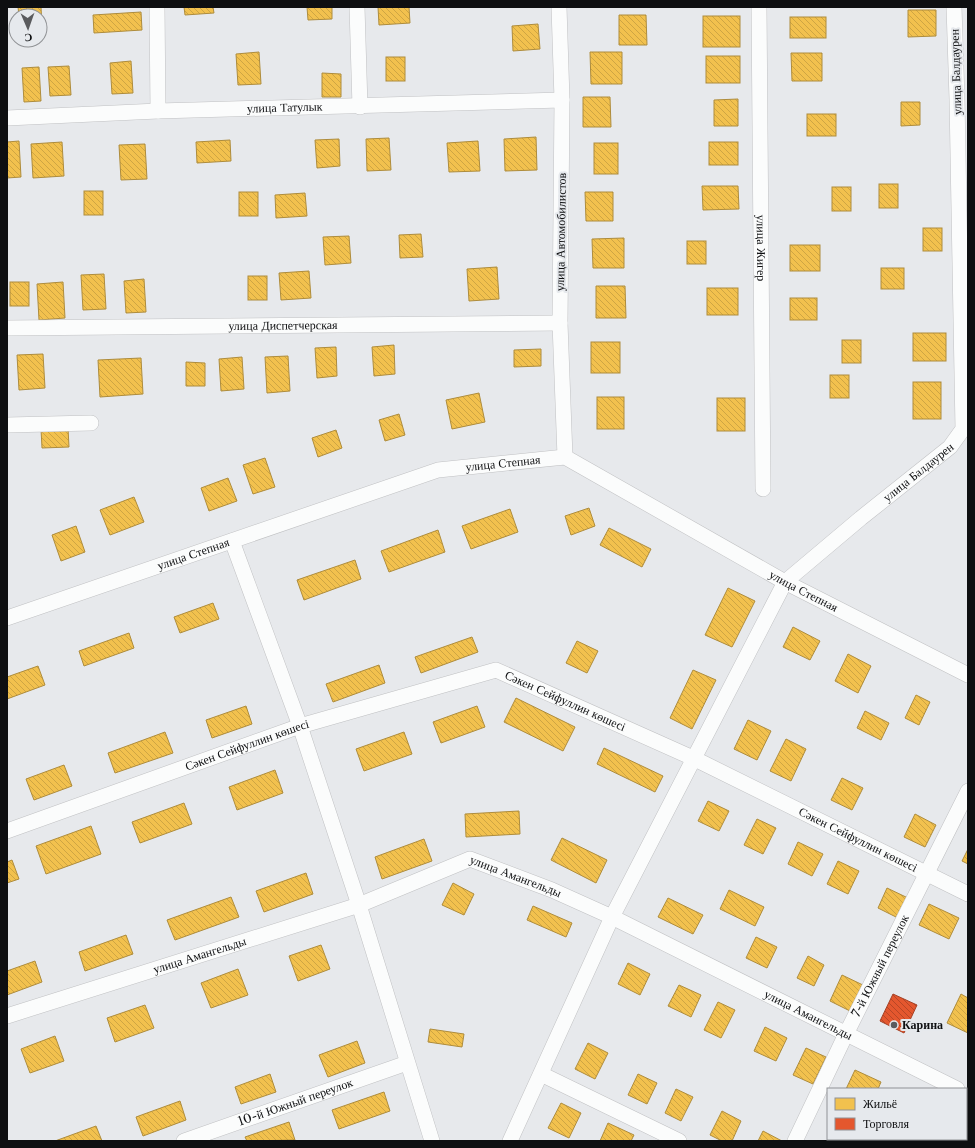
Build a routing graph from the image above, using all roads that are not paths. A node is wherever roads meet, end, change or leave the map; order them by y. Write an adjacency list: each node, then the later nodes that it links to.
1 (156, 7): 9 (street)
2 (357, 7): 8 (street)
3 (559, 7): 7 (street, улица Автомобилистов)
4 (759, 7): 16 (street, улица Жигер)
5 (954, 7): 6 (street, улица Балдаурен)
6 (962, 98): 18 (street, улица Балдаурен)
7 (562, 100): 8 (street, улица Татулык); 11 (street, улица Автомобилистов)
8 (360, 107): 9 (street, улица Татулык)
9 (158, 112): 10 (street, улица Татулык)
10 (7, 118)
11 (560, 323): 12 (street, улица Диспетчерская); 15 (street, улица Автомобилистов)
12 (7, 328)
13 (91, 423): 14 (street)
14 (7, 425)
15 (564, 457): 17 (street, улица Степная); 18 (street, улица Степная)
16 (763, 489)
17 (232, 541): 19 (street, улица Степная); 21 (street)
18 (785, 582): 20 (street, улица Степная); 22 (street)
19 (7, 618)
20 (968, 675)
21 (300, 726): 22 (street, Сәкен Сейфуллин көшесі); 24 (street, Сәкен Сейфуллин көшесі); 27 (street)
22 (693, 758): 25 (street, Сәкен Сейфуллин көшесі); 28 (street)
23 (968, 791): 25 (street, 7-й Южный переулок)
24 (7, 831)
25 (926, 874): 26 (street, Сәкен Сейфуллин көшесі); 30 (street, 7-й Южный переулок)
26 (968, 894)
27 (359, 904): 28 (street, улица Амангельды); 29 (street, улица Амангельды); 31 (street)
28 (612, 917): 30 (street, улица Амангельды); 32 (street)
29 (7, 1016)
30 (846, 1034): 33 (street, улица Амангельды); 38 (street, 7-й Южный переулок)
31 (407, 1063): 34 (street, 10-й Южный переулок); 35 (street)
32 (541, 1074): 36 (street); 37 (street)
33 (955, 1088)
34 (184, 1141)
35 (432, 1141)
36 (510, 1141)
37 (679, 1141)
38 (795, 1141)

